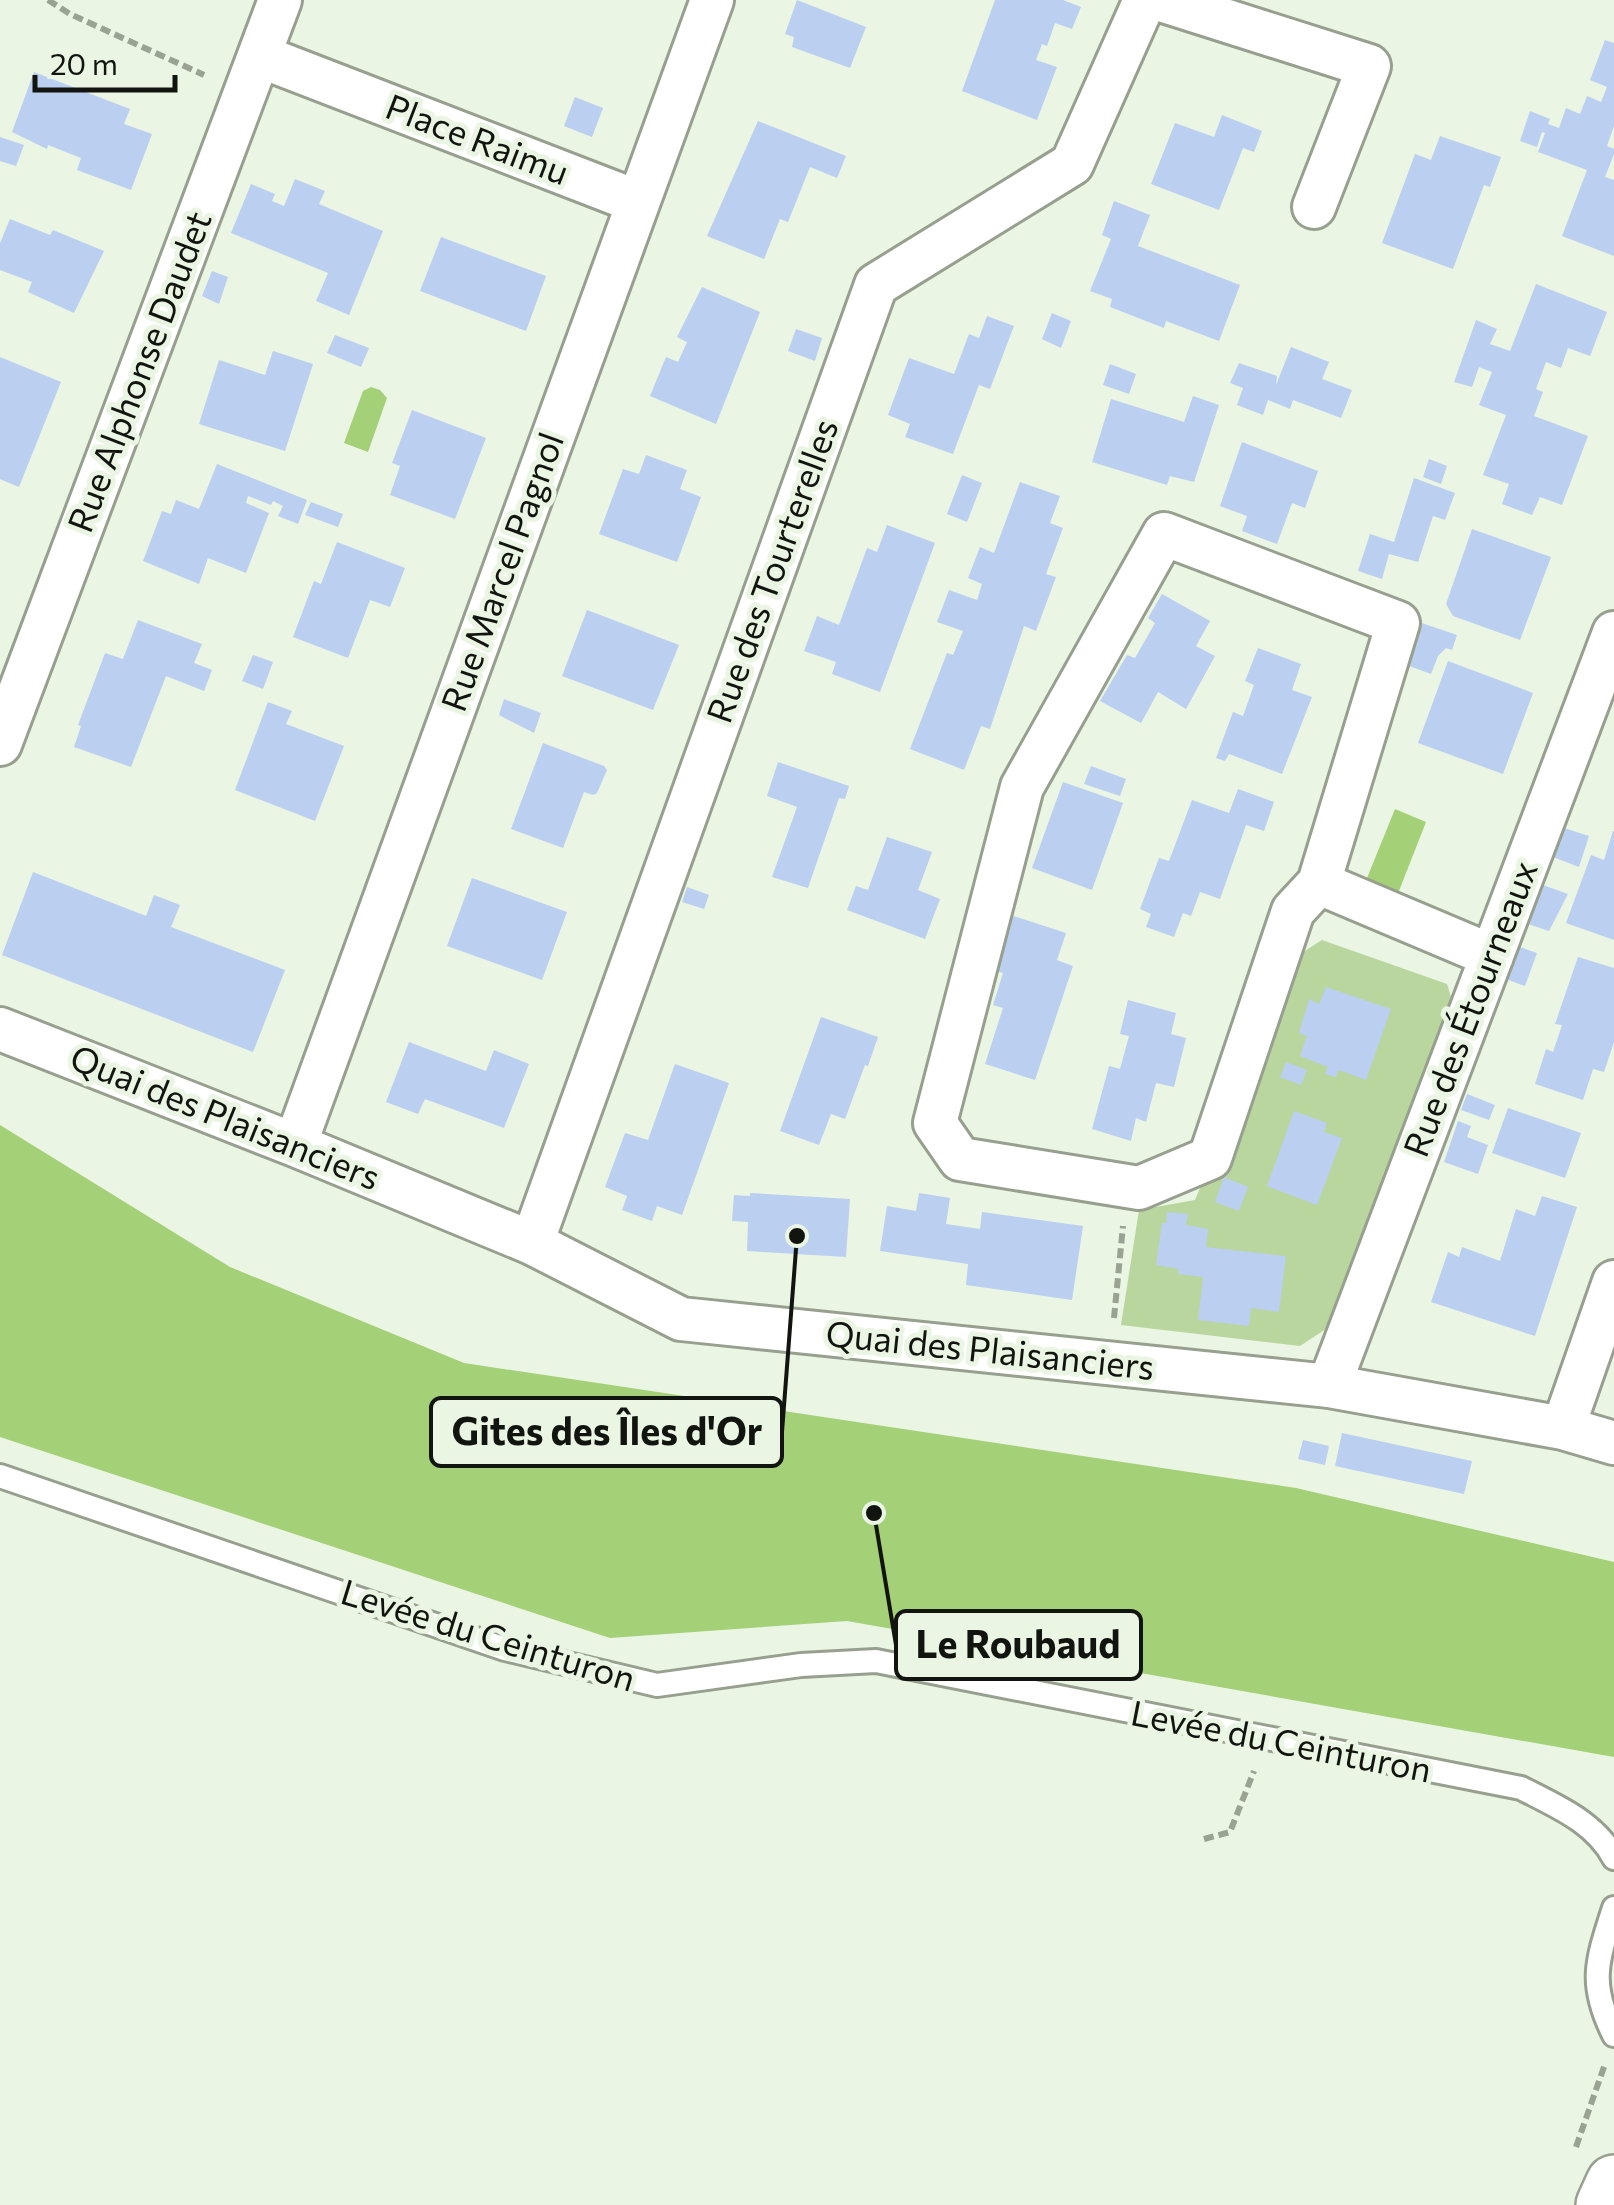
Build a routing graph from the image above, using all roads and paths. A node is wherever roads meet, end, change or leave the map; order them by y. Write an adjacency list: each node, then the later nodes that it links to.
1 (48, 0): 6 (path)
2 (280, 0): 6 (street, Rue Alphonse Daudet)
3 (712, 0): 7 (street, Rue Marcel Pagnol)
4 (1145, 0): 16 (street, Rue des Tourterelles)
5 (1161, 0): 8 (street)
6 (253, 75): 7 (street, Place Raimu); 10 (street, Rue Alphonse Daudet)
7 (638, 202): 14 (street, Rue Marcel Pagnol)
8 (1314, 206)
9 (1614, 633): 12 (street, Rue des Étourneaux)
10 (0, 744)
11 (1319, 882): 12 (street); 15 (street); 15 (street)
12 (1492, 956): 19 (street, Rue des Étourneaux)
13 (0, 1029): 14 (street, Quai des Plaisanciers)
14 (296, 1145): 16 (street, Quai des Plaisanciers)
15 (1126, 1185): 18 (path)
16 (532, 1243): 18 (street, Quai des Plaisanciers)
17 (1614, 1282): 20 (street)
18 (1110, 1363): 19 (street, Quai des Plaisanciers)
19 (1329, 1386): 20 (street, Quai des Plaisanciers)
20 (1563, 1428): 21 (street, Quai des Plaisanciers)
21 (1614, 1443)
22 (0, 1476): 23 (lane, Levée du Ceinturon)
23 (1264, 1739): 24 (path); 25 (lane, Levée du Ceinturon)
24 (1204, 1839)
25 (1614, 1858)
26 (1614, 1908): 27 (lane)
27 (1611, 2046): 28 (path)
28 (1595, 2166): 29 (street)
29 (1604, 2205)

